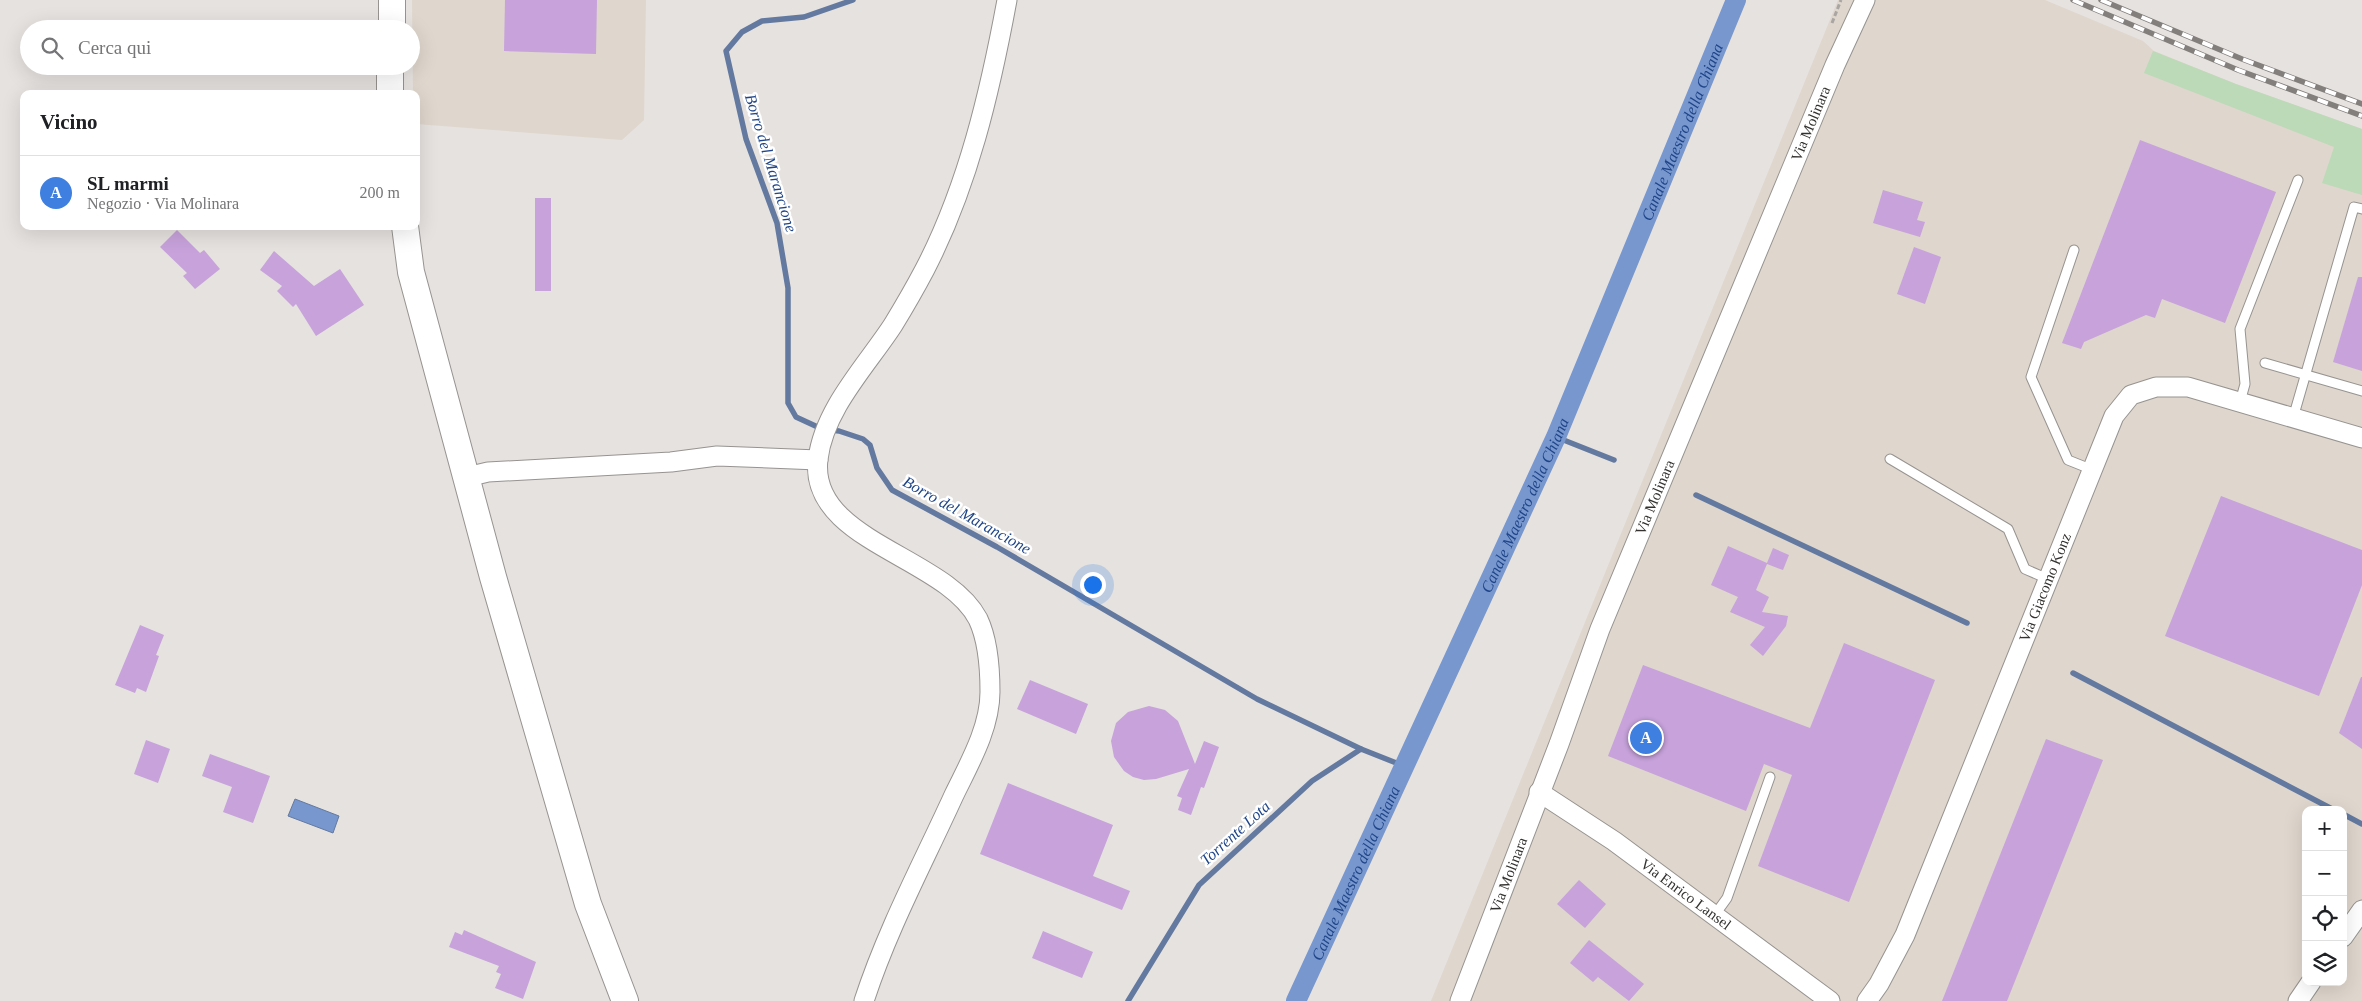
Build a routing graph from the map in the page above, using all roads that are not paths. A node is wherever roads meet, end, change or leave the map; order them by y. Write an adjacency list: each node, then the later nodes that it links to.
1 (392, 0): 4 (main road)
2 (1007, 0): 18 (street)
3 (1865, 0): 23 (street, Via Molinara)
4 (392, 20)
5 (390, 75): 6 (main road)
6 (390, 90)
7 (2298, 180): 14 (lane)
8 (2362, 209): 12 (lane)
9 (406, 230): 20 (main road)
10 (2074, 250): 19 (lane)
11 (2265, 363): 12 (lane)
12 (2307, 374): 13 (lane); 15 (lane)
13 (2362, 391)
14 (2240, 402): 15 (street, Via Giacomo Konz); 19 (street, Via Giacomo Konz)
15 (2293, 418): 16 (street, Via Giacomo Konz)
16 (2362, 438)
17 (1890, 459): 21 (lane)
18 (818, 460): 20 (street); 29 (street)
19 (2093, 470): 21 (street, Via Giacomo Konz)
20 (467, 477): 28 (main road)
21 (2048, 579): 32 (street, Via Giacomo Konz)
22 (1770, 777): 25 (lane)
23 (1539, 792): 25 (street, Via Enrico Lansel); 30 (street, Via Molinara)
24 (2362, 910): 26 (street)
25 (1714, 916): 31 (street, Via Enrico Lansel)
26 (2347, 931)
27 (2308, 986): 33 (street)
28 (625, 1001)
29 (864, 1001)
30 (1460, 1001)
31 (1830, 1001)
32 (1868, 1001)
33 (2298, 1001)

